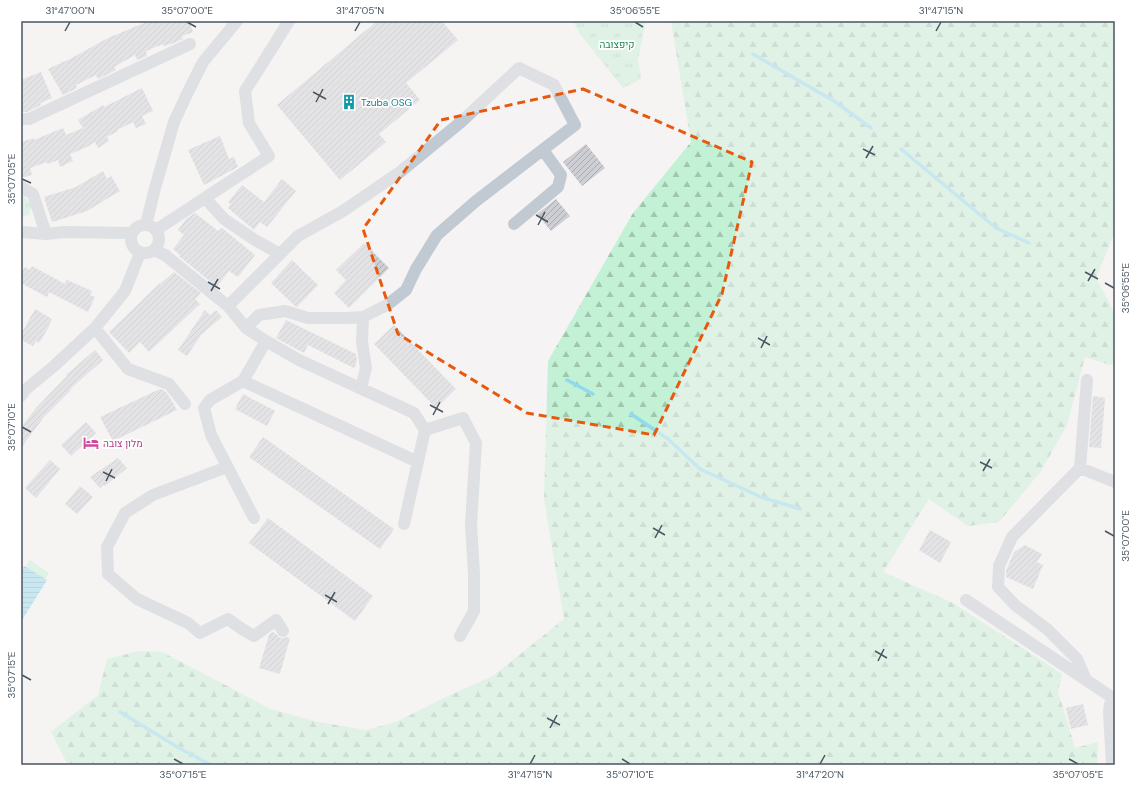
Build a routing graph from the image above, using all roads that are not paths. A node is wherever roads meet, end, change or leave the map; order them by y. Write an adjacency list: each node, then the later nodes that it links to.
1 (238, 21): 9 (street)
2 (289, 21): 7 (street)
3 (190, 44): 4 (street)
4 (21, 119)
5 (543, 150): 8 (street); 15 (street); 17 (street)
6 (21, 187): 12 (street)
7 (205, 198): 9 (street); 15 (street)
8 (514, 224)
9 (151, 227): 11 (street); 13 (street)
10 (21, 232): 12 (street)
11 (132, 233): 12 (street); 14 (street)
12 (46, 234)
13 (154, 250): 14 (street); 16 (street)
14 (140, 253): 18 (street)
15 (280, 254): 16 (street)
16 (228, 306): 19 (street)
17 (363, 317): 19 (street); 23 (street)
18 (95, 328): 24 (street); 25 (street)
19 (246, 328): 20 (street)
20 (266, 341): 22 (street); 23 (street)
21 (1087, 380): 29 (street)
22 (243, 381): 27 (street); 28 (street)
23 (361, 388): 26 (street)
24 (21, 396)
25 (185, 404)
26 (425, 430): 27 (street); 35 (street)
27 (418, 462): 32 (street)
28 (227, 467): 31 (street); 34 (street)
29 (1080, 468): 30 (street); 36 (street)
30 (1115, 482)
31 (254, 518)
32 (404, 524)
33 (966, 600): 36 (street)
34 (282, 631)
35 (460, 636)
36 (1086, 680): 37 (street)
37 (1114, 697): 38 (street)
38 (1112, 765)

